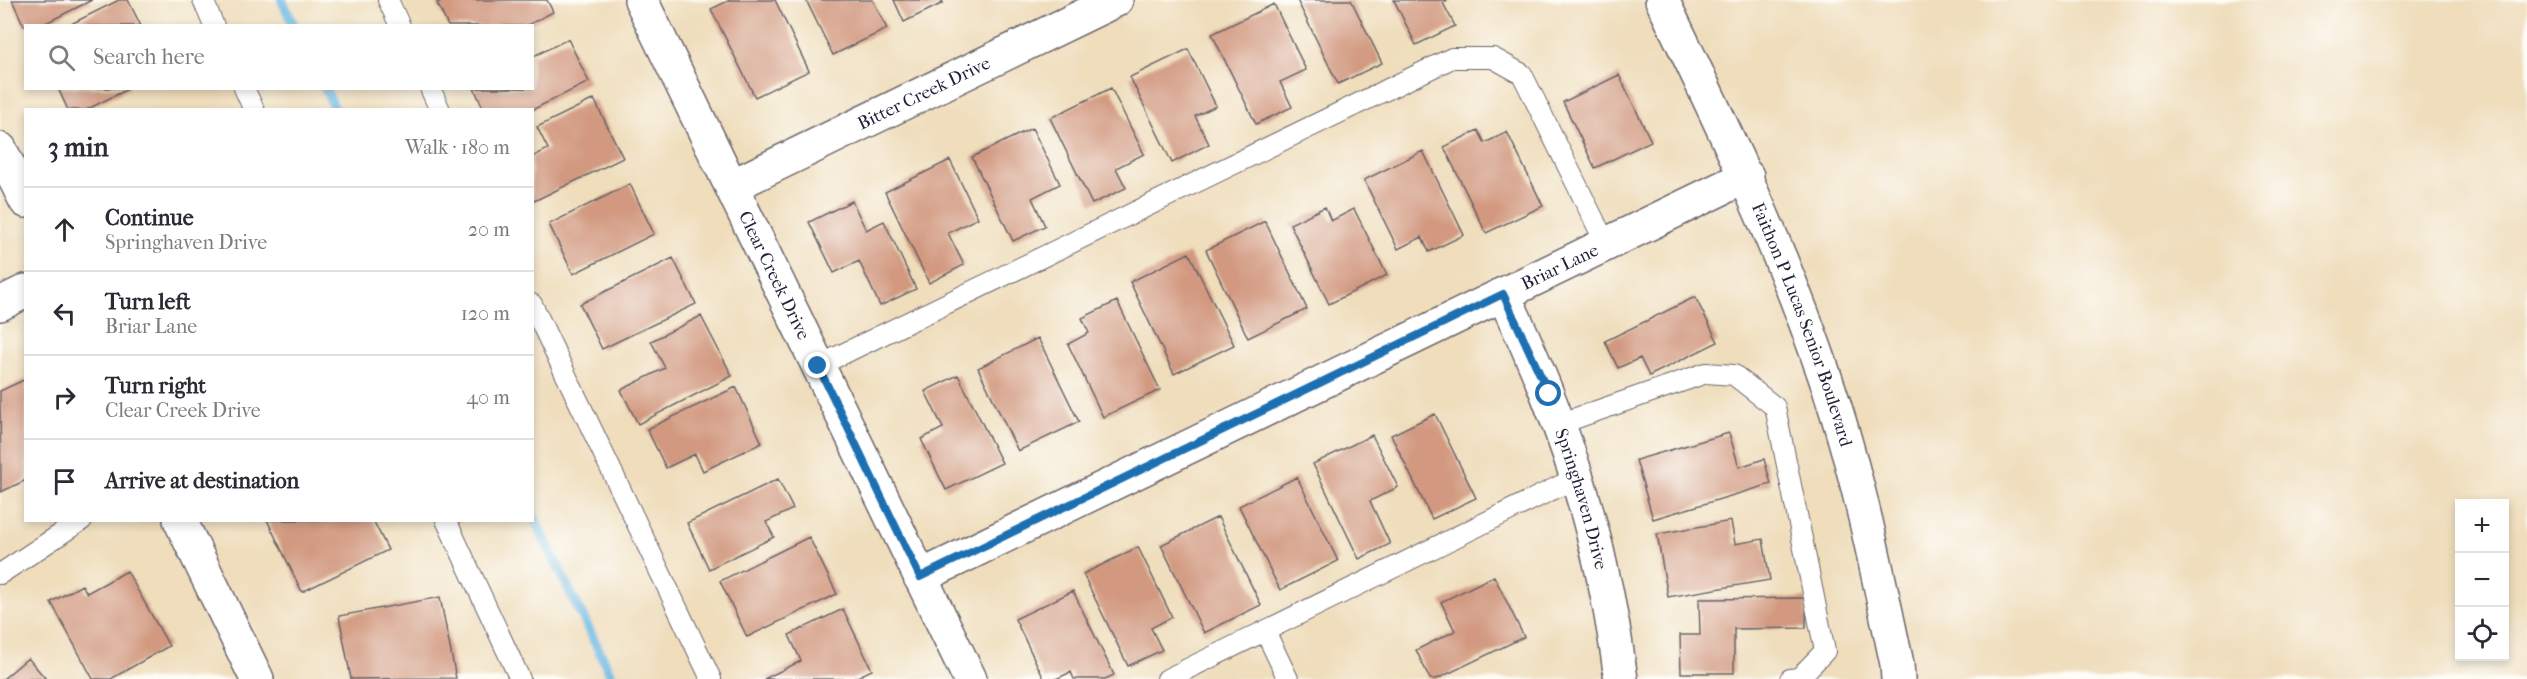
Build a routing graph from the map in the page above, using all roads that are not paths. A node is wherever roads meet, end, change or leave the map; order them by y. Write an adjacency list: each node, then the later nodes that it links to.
1 (202, 0): 6 (lane)
2 (388, 0): 7 (lane)
3 (641, 0): 14 (street, Clear Creek Drive)
4 (1116, 0): 14 (street, Bitter Creek Drive)
5 (1662, 0): 13 (street, Faithon P Lucas Senior Boulevard)
6 (213, 24)
7 (399, 24)
8 (245, 90): 10 (lane)
9 (431, 90): 11 (lane)
10 (253, 108)
11 (439, 108)
12 (0, 149): 15 (street)
13 (1747, 176): 16 (street, Briar Lane); 30 (street, Faithon P Lucas Senior Boulevard)
14 (732, 186): 21 (street, Clear Creek Drive)
15 (24, 197)
16 (1606, 244): 18 (street, Briar Lane); 21 (lane)
17 (24, 292): 19 (street)
18 (1503, 294): 22 (street, Springhaven Drive); 28 (street, Briar Lane)
19 (0, 304)
20 (534, 308): 33 (lane)
21 (818, 366): 28 (street, Clear Creek Drive)
22 (1559, 424): 23 (street, Springhaven Drive); 38 (lane)
23 (1578, 477): 29 (lane); 37 (street, Springhaven Drive)
24 (79, 522): 27 (lane)
25 (181, 522): 31 (street)
26 (447, 522): 32 (lane)
27 (0, 574)
28 (920, 577): 34 (street, Clear Creek Drive)
29 (1265, 631): 35 (lane); 36 (lane)
30 (1900, 674)
31 (257, 679)
32 (520, 679)
33 (711, 679)
34 (970, 679)
35 (1167, 679)
36 (1288, 679)
37 (1621, 679)
38 (1790, 679)

